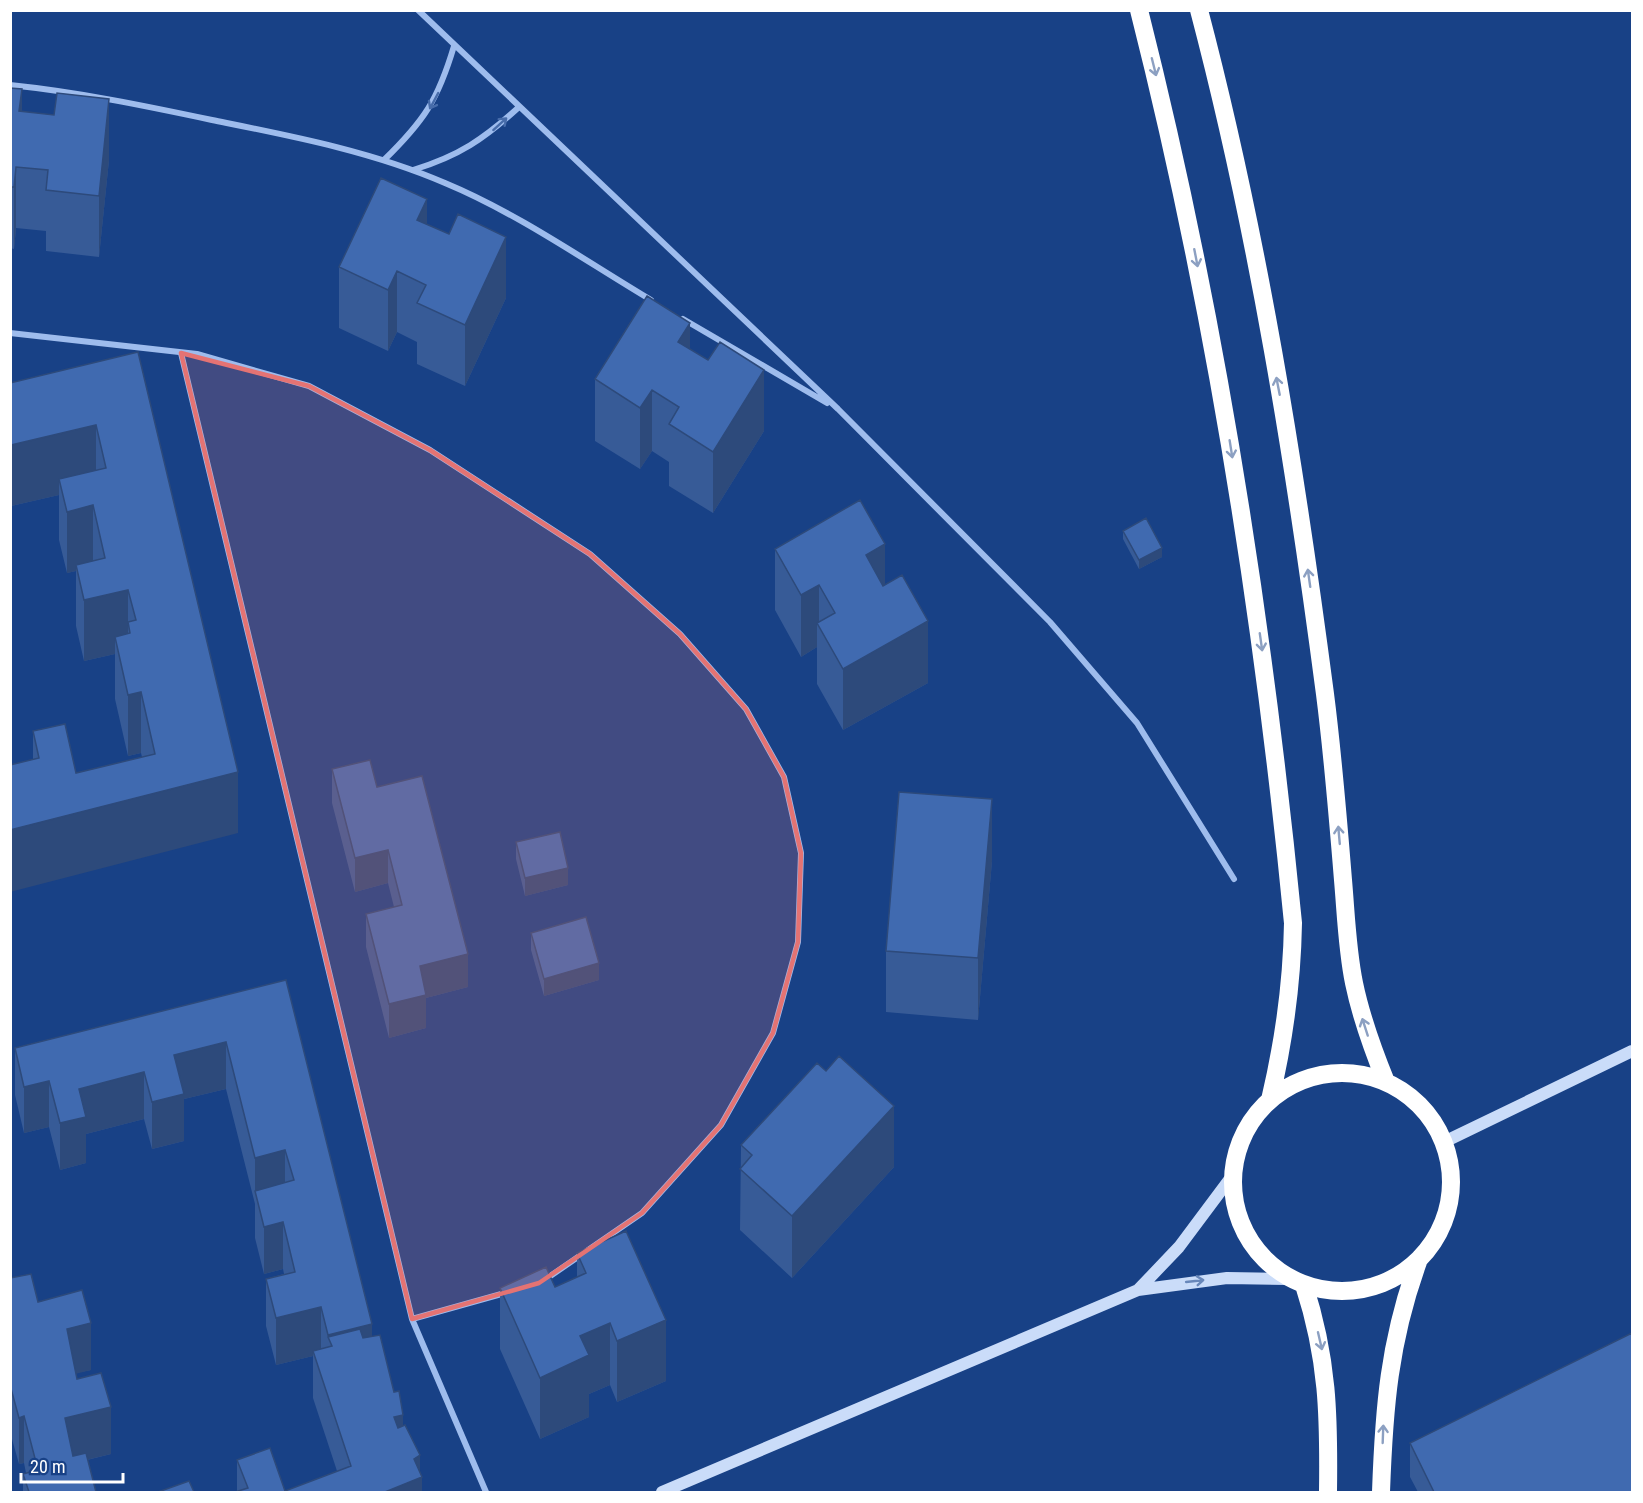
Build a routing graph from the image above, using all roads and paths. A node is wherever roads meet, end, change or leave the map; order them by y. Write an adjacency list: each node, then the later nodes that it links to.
1 (418, 10): 4 (street)
2 (1139, 10): 17 (highway, one-way to 17)
3 (1199, 10): 16 (highway, one-way to 3)
4 (454, 46): 6 (street); 7 (street, one-way to 7)
5 (10, 85): 7 (street)
6 (519, 107): 8 (street, one-way to 6); 13 (street)
7 (384, 160): 8 (street)
8 (413, 170): 9 (street)
9 (655, 302)
10 (675, 314): 13 (street)
11 (10, 333): 12 (street)
12 (181, 353): 22 (street); 25 (street)
13 (838, 409): 14 (street)
14 (1234, 879)
15 (1632, 1051): 18 (main road)
16 (1386, 1082): 17 (highway); 18 (highway)
17 (1270, 1100): 19 (highway)
18 (1444, 1142): 20 (highway)
19 (1232, 1176): 21 (highway); 24 (main road)
20 (1418, 1261): 21 (highway); 29 (highway, one-way to 20)
21 (1296, 1282): 24 (main road, one-way to 21); 28 (highway, one-way to 28)
22 (539, 1283)
23 (518, 1289): 25 (street)
24 (1138, 1290): 27 (main road)
25 (412, 1319): 26 (street)
26 (486, 1492)
27 (662, 1492)
28 (1328, 1492)
29 (1381, 1492)

